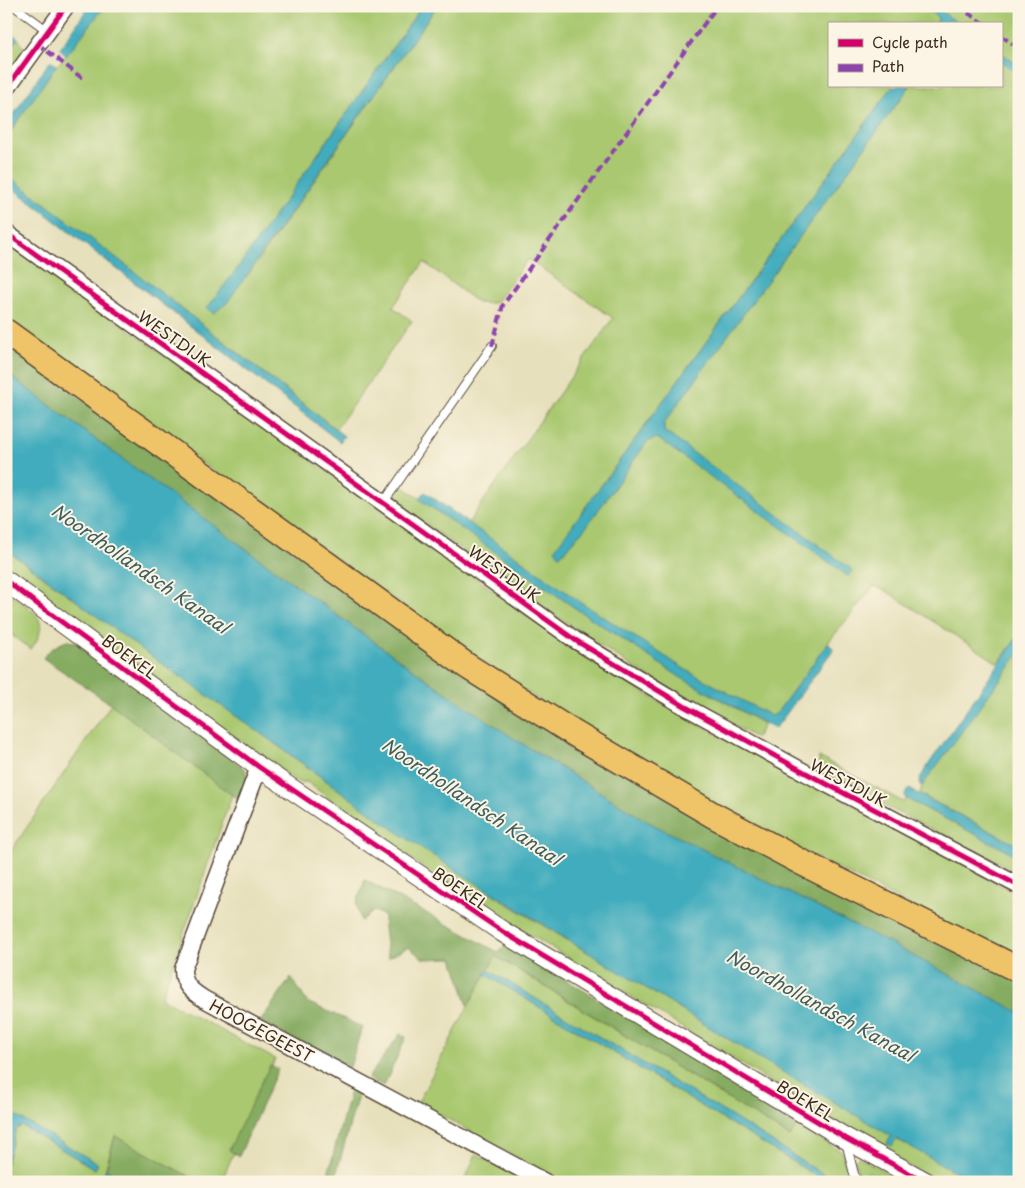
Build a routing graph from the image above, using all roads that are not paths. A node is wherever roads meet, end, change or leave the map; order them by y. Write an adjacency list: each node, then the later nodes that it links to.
1 (14, 6): 3 (lane)
2 (66, 6): 3 (street)
3 (48, 31): 4 (street)
4 (6, 88)
5 (6, 233): 8 (street, WESTDIJK)
6 (6, 332): 12 (main road)
7 (492, 346): 8 (lane)
8 (384, 502): 11 (street, WESTDIJK)
9 (6, 581): 10 (street, BOEKEL)
10 (259, 767): 13 (street, BOEKEL); 14 (street, HOOGEGEEST)
11 (1019, 886)
12 (1019, 970)
13 (845, 1138): 15 (lane); 16 (street, BOEKEL)
14 (545, 1182)
15 (856, 1182)
16 (925, 1182)

